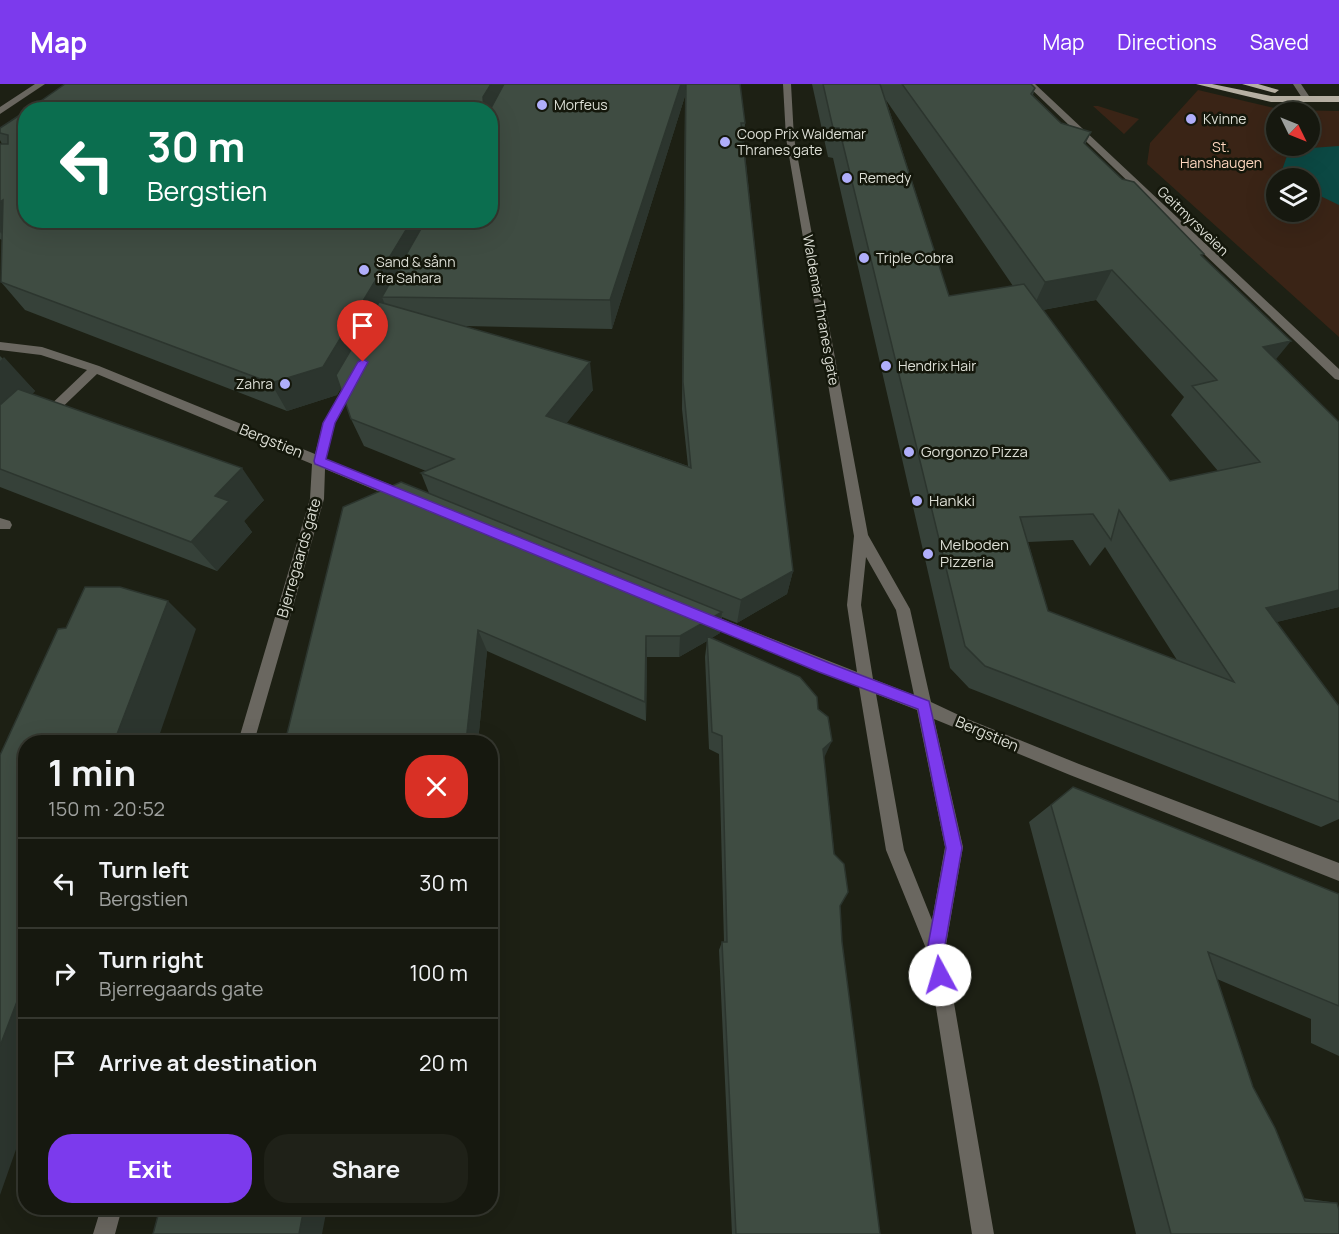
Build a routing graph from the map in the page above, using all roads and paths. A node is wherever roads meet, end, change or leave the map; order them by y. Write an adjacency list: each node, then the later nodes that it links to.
1 (41, 84): 9 (street)
2 (787, 84): 17 (street, Waldemar Thranes gate)
3 (1030, 84): 13 (street, Geitmyrsveien)
4 (1200, 84): 7 (main road)
5 (1246, 84): 7 (main road)
6 (1297, 84): 7 (street)
7 (1307, 99): 8 (main road)
8 (1339, 99)
9 (0, 111)
10 (0, 346): 11 (street, Bergstien)
11 (95, 369): 14 (street); 15 (street, Bergstien)
12 (357, 372): 15 (street, Bjerregaards gate)
13 (1339, 376)
14 (39, 422)
15 (320, 461): 16 (street, Bergstien); 21 (street, Bjerregaards gate)
16 (417, 501)
17 (861, 536): 19 (street, Waldemar Thranes gate); 20 (street, Waldemar Thranes gate)
18 (692, 614): 19 (street, Bergstien)
19 (866, 682): 20 (street, Bergstien); 23 (street, Waldemar Thranes gate)
20 (924, 705): 22 (street, Bergstien); 23 (street, Waldemar Thranes gate)
21 (248, 735)
22 (1339, 872)
23 (936, 951): 26 (street, Waldemar Thranes gate)
24 (110, 1215): 25 (street)
25 (104, 1234)
26 (983, 1234)

